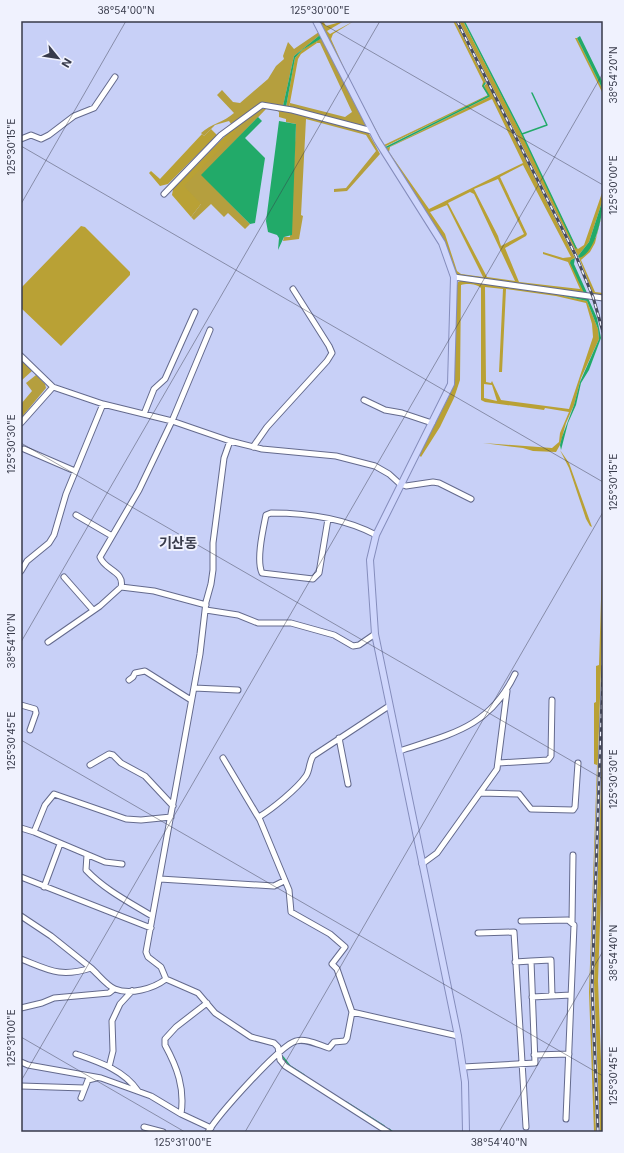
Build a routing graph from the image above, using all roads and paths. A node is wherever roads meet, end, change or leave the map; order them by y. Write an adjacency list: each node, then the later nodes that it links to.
1 (316, 21): 3 (main road)
2 (115, 77): 4 (street)
3 (372, 131): 5 (street); 6 (main road)
4 (21, 139)
5 (164, 194)
6 (454, 277): 8 (street); 18 (main road)
7 (294, 289): 20 (street)
8 (603, 298)
9 (195, 312): 15 (street)
10 (210, 330): 16 (street)
11 (21, 356): 12 (street)
12 (53, 387): 14 (street); 17 (street)
13 (364, 400): 18 (street)
14 (103, 404): 15 (street); 22 (street)
15 (144, 414): 16 (street)
16 (172, 421): 19 (street); 28 (street)
17 (21, 423)
18 (432, 423): 23 (main road)
19 (230, 441): 20 (street); 32 (street)
20 (253, 447): 23 (street)
21 (24, 449): 22 (street)
22 (75, 471): 29 (street)
23 (400, 484): 24 (street); 27 (main road)
24 (471, 499)
25 (76, 515): 28 (street)
26 (328, 519): 26 (street); 27 (street)
27 (376, 534): 34 (main road)
28 (112, 536): 31 (street)
29 (21, 571)
30 (64, 577): 33 (street)
31 (121, 587): 32 (street); 33 (street)
32 (206, 607): 34 (street); 38 (street)
33 (93, 610): 35 (street)
34 (375, 634): 44 (main road)
35 (48, 642)
36 (515, 674): 40 (street)
37 (129, 680): 41 (street)
38 (194, 688): 39 (street); 41 (street)
39 (238, 690)
40 (507, 691): 47 (street); 49 (street)
41 (192, 700): 54 (street)
42 (552, 700): 49 (street)
43 (21, 705): 45 (street)
44 (389, 706): 46 (street); 47 (main road)
45 (30, 730)
46 (339, 738): 52 (street); 55 (street)
47 (399, 751): 63 (main road)
48 (223, 758): 55 (street)
49 (499, 763): 53 (street)
50 (578, 763): 53 (street)
51 (90, 765): 54 (street)
52 (348, 784)
53 (480, 793): 63 (street)
54 (173, 806): 56 (street)
55 (259, 817): 66 (street)
56 (171, 818): 58 (street); 65 (street)
57 (21, 828): 58 (street)
58 (34, 832): 59 (street)
59 (60, 844): 60 (street); 67 (street)
60 (87, 855): 62 (street); 69 (street)
61 (573, 855): 71 (street)
62 (122, 864)
63 (422, 864): 87 (main road)
64 (21, 877): 67 (street)
65 (160, 879): 66 (street); 69 (street)
66 (284, 881): 86 (street)
67 (44, 887): 72 (street)
68 (21, 916): 77 (street)
69 (152, 916): 72 (street)
70 (521, 921): 71 (street)
71 (572, 922): 81 (street)
72 (150, 928): 78 (street)
73 (478, 933): 76 (street)
74 (21, 959): 77 (street)
75 (531, 961): 76 (street); 82 (street); 83 (street)
76 (515, 962): 93 (street)
77 (91, 968): 79 (street)
78 (166, 980): 80 (street); 84 (street)
79 (114, 989): 80 (street); 85 (street)
80 (132, 991): 94 (street)
81 (571, 995): 82 (street); 90 (street)
82 (552, 996): 83 (street)
83 (532, 997): 91 (street)
84 (207, 1003): 89 (street); 101 (street)
85 (21, 1008)
86 (352, 1012): 87 (street); 89 (street)
87 (458, 1036): 95 (main road)
88 (76, 1054): 94 (street)
89 (280, 1054): 105 (street); 107 (street)
90 (569, 1054): 91 (street); 102 (street)
91 (534, 1055): 93 (street)
92 (21, 1062): 96 (street)
93 (521, 1064): 95 (street); 104 (street)
94 (109, 1067): 99 (street)
95 (463, 1067): 108 (main road)
96 (101, 1078): 98 (street); 99 (street)
97 (21, 1086): 98 (street)
98 (84, 1088): 100 (street)
99 (139, 1091): 101 (street)
100 (81, 1098)
101 (181, 1114): 105 (street)
102 (566, 1119)
103 (144, 1127): 106 (street)
104 (526, 1127)
105 (210, 1130)
106 (163, 1132)
107 (388, 1132)
108 (466, 1132)

